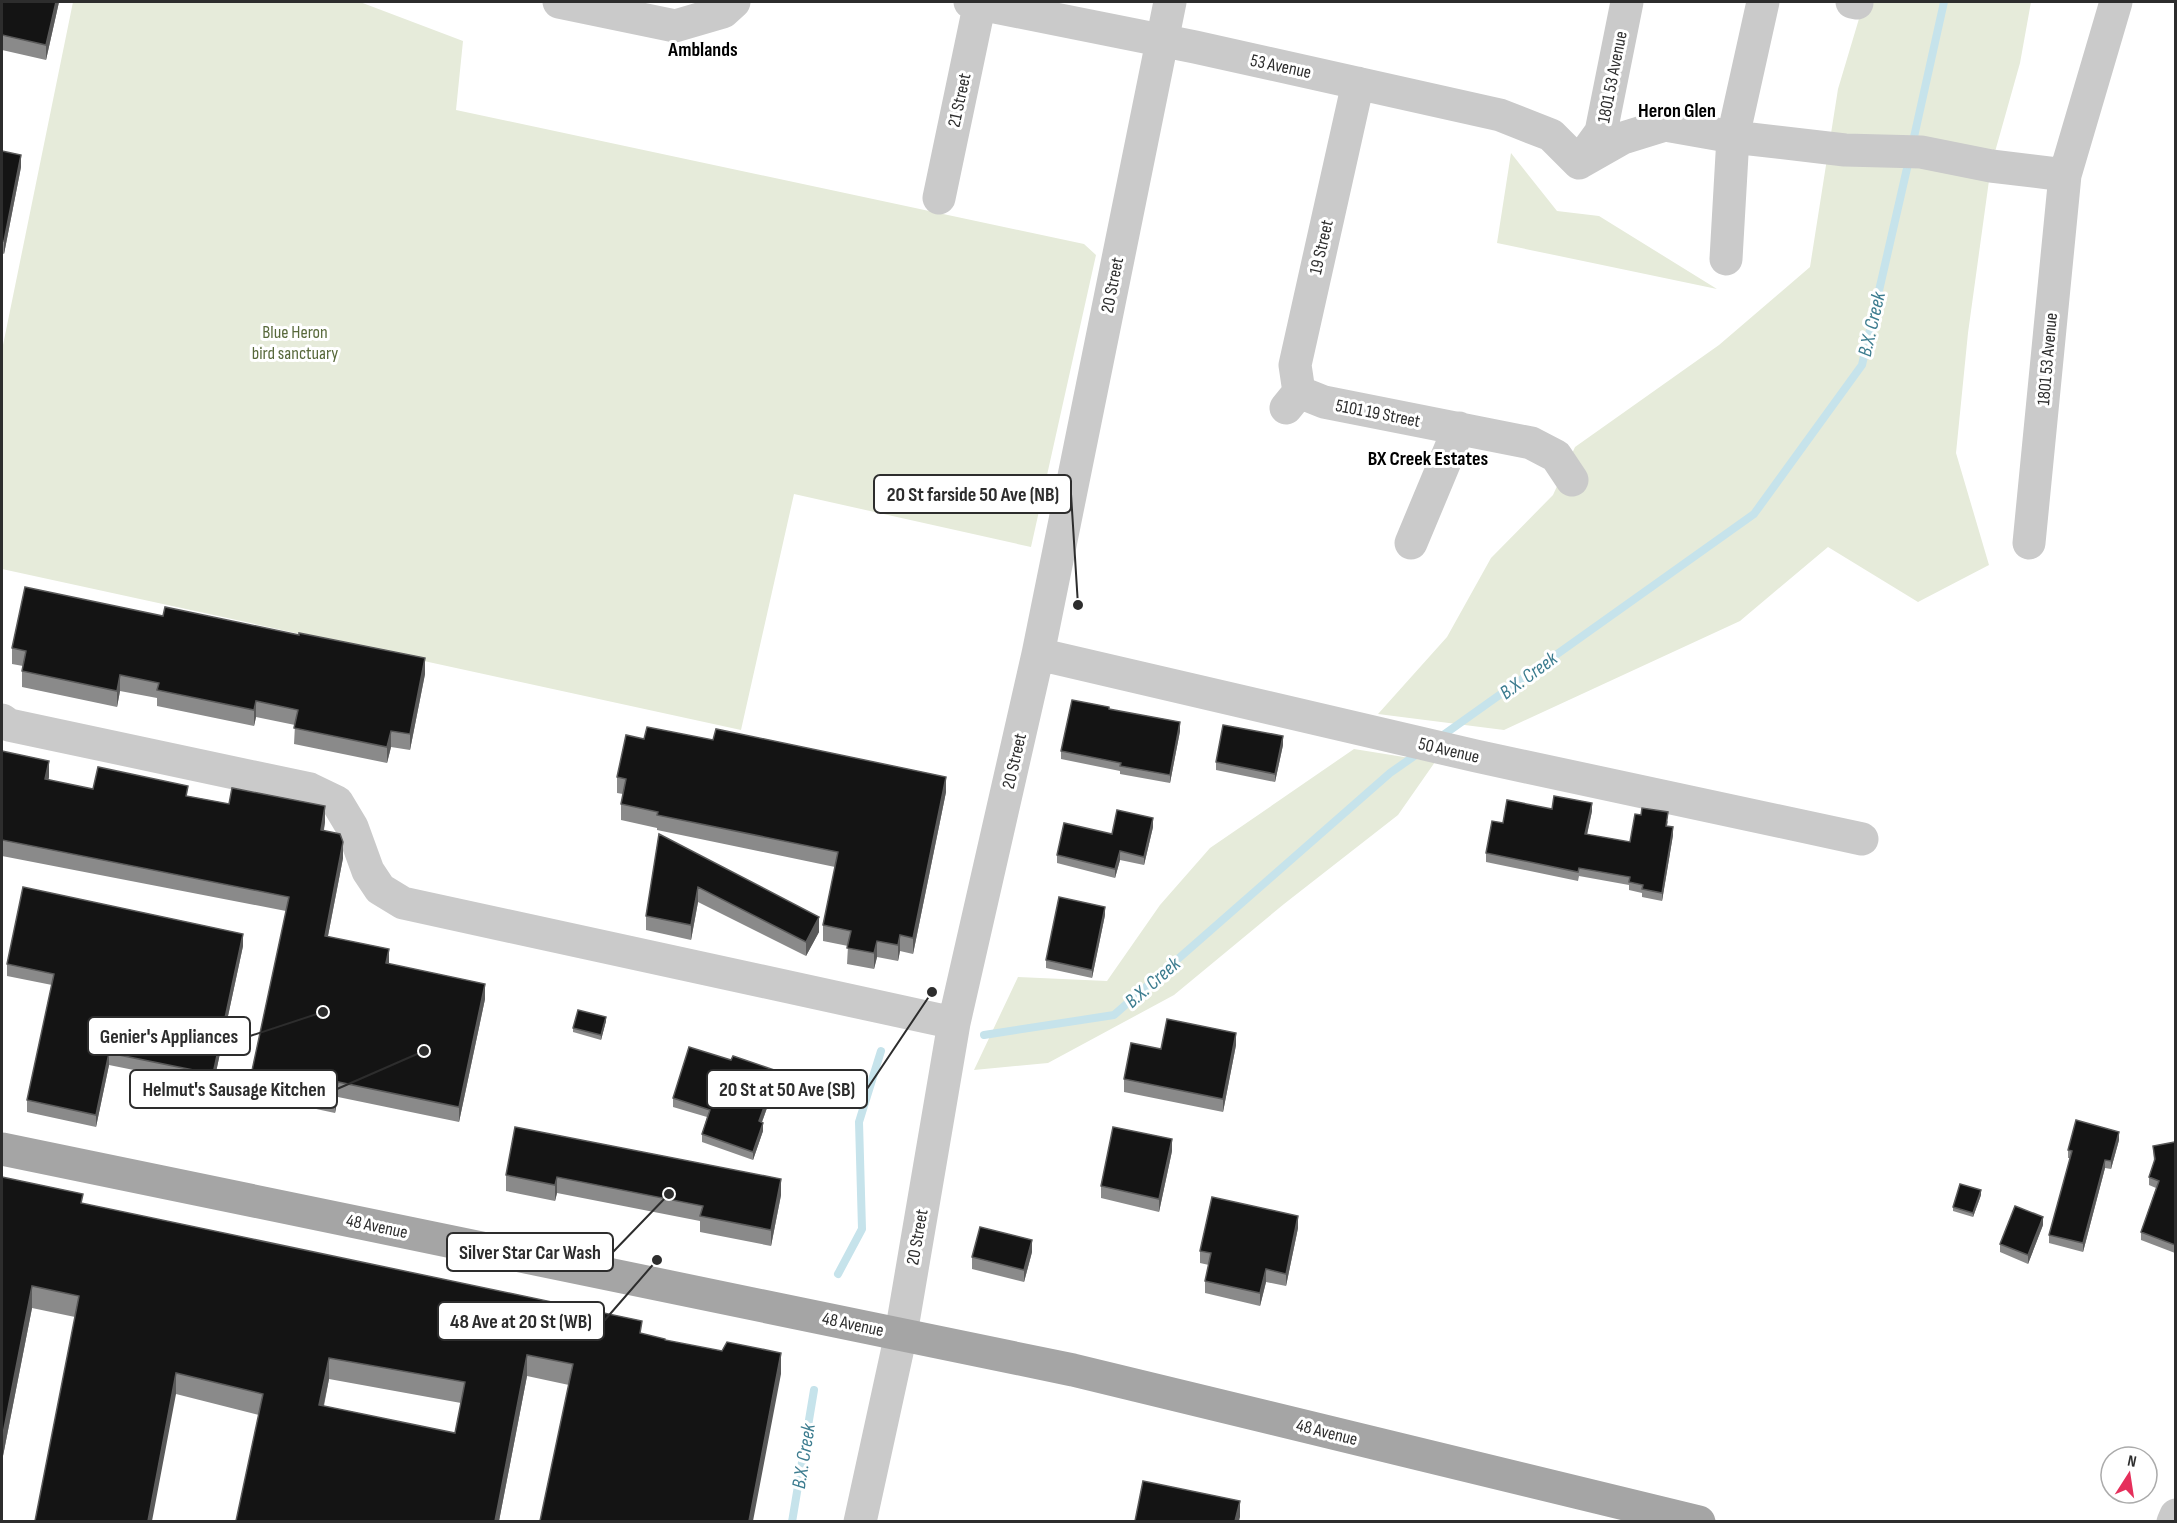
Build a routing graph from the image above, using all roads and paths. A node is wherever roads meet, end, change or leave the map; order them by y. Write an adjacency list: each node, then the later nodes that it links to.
1 (559, 2): 2 (street)
2 (734, 2)
3 (976, 2): 8 (street, 53 Avenue); 13 (street, 21 Street)
4 (1170, 2): 8 (street, 20 Street)
5 (1627, 2): 11 (street, 1801 53 Avenue)
6 (1764, 2): 10 (street)
7 (2116, 2): 12 (street, 1801 53 Avenue)
8 (1162, 40): 9 (street, 53 Avenue); 20 (street, 20 Street)
9 (1358, 83): 11 (street, 53 Avenue); 15 (street, 19 Street)
10 (1733, 136): 11 (street, 1801 53 Avenue); 12 (street, 1801 53 Avenue); 14 (street)
11 (1579, 163)
12 (2065, 175): 19 (street, 1801 53 Avenue)
13 (939, 198)
14 (1726, 259)
15 (1292, 400): 16 (street, 5101 19 Street)
16 (1459, 428): 17 (street, 5101 19 Street); 18 (street)
17 (1572, 480)
18 (1412, 543)
19 (2030, 543)
20 (1038, 654): 22 (street, 50 Avenue); 23 (street, 20 Street)
21 (2, 720): 23 (street)
22 (1862, 839)
23 (954, 1023): 25 (street, 20 Street)
24 (2, 1149): 25 (main road, 48 Avenue)
25 (901, 1334): 27 (street, 20 Street); 28 (main road, 48 Avenue)
26 (2175, 1515): 29 (street)
27 (860, 1521)
28 (1699, 1521)
29 (2173, 1521)

